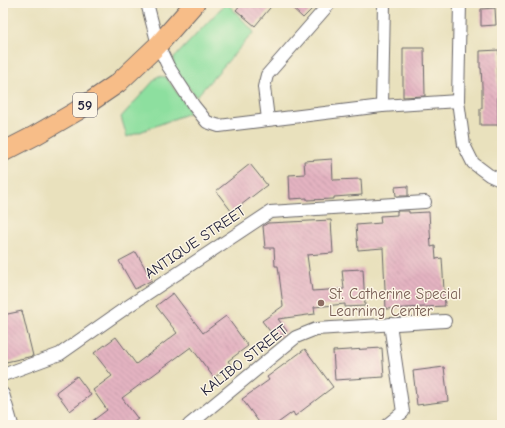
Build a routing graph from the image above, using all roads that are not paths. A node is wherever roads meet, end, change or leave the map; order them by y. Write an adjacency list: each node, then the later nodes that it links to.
1 (147, 3): 6 (street)
2 (195, 3): 6 (main road, 59)
3 (330, 3): 9 (street)
4 (384, 3): 8 (street)
5 (460, 3): 7 (street)
6 (158, 45): 9 (street); 10 (main road, 59)
7 (458, 101): 8 (street); 11 (street)
8 (382, 106): 9 (street)
9 (268, 120)
10 (3, 152)
11 (502, 181)
12 (426, 202): 15 (street, ANTIQUE STREET)
13 (444, 321): 14 (street, KALIBO STREET)
14 (390, 324): 18 (street, KALIBO STREET); 19 (street)
15 (3, 375)
16 (3, 394): 17 (street)
17 (12, 425)
18 (189, 425)
19 (386, 425)

